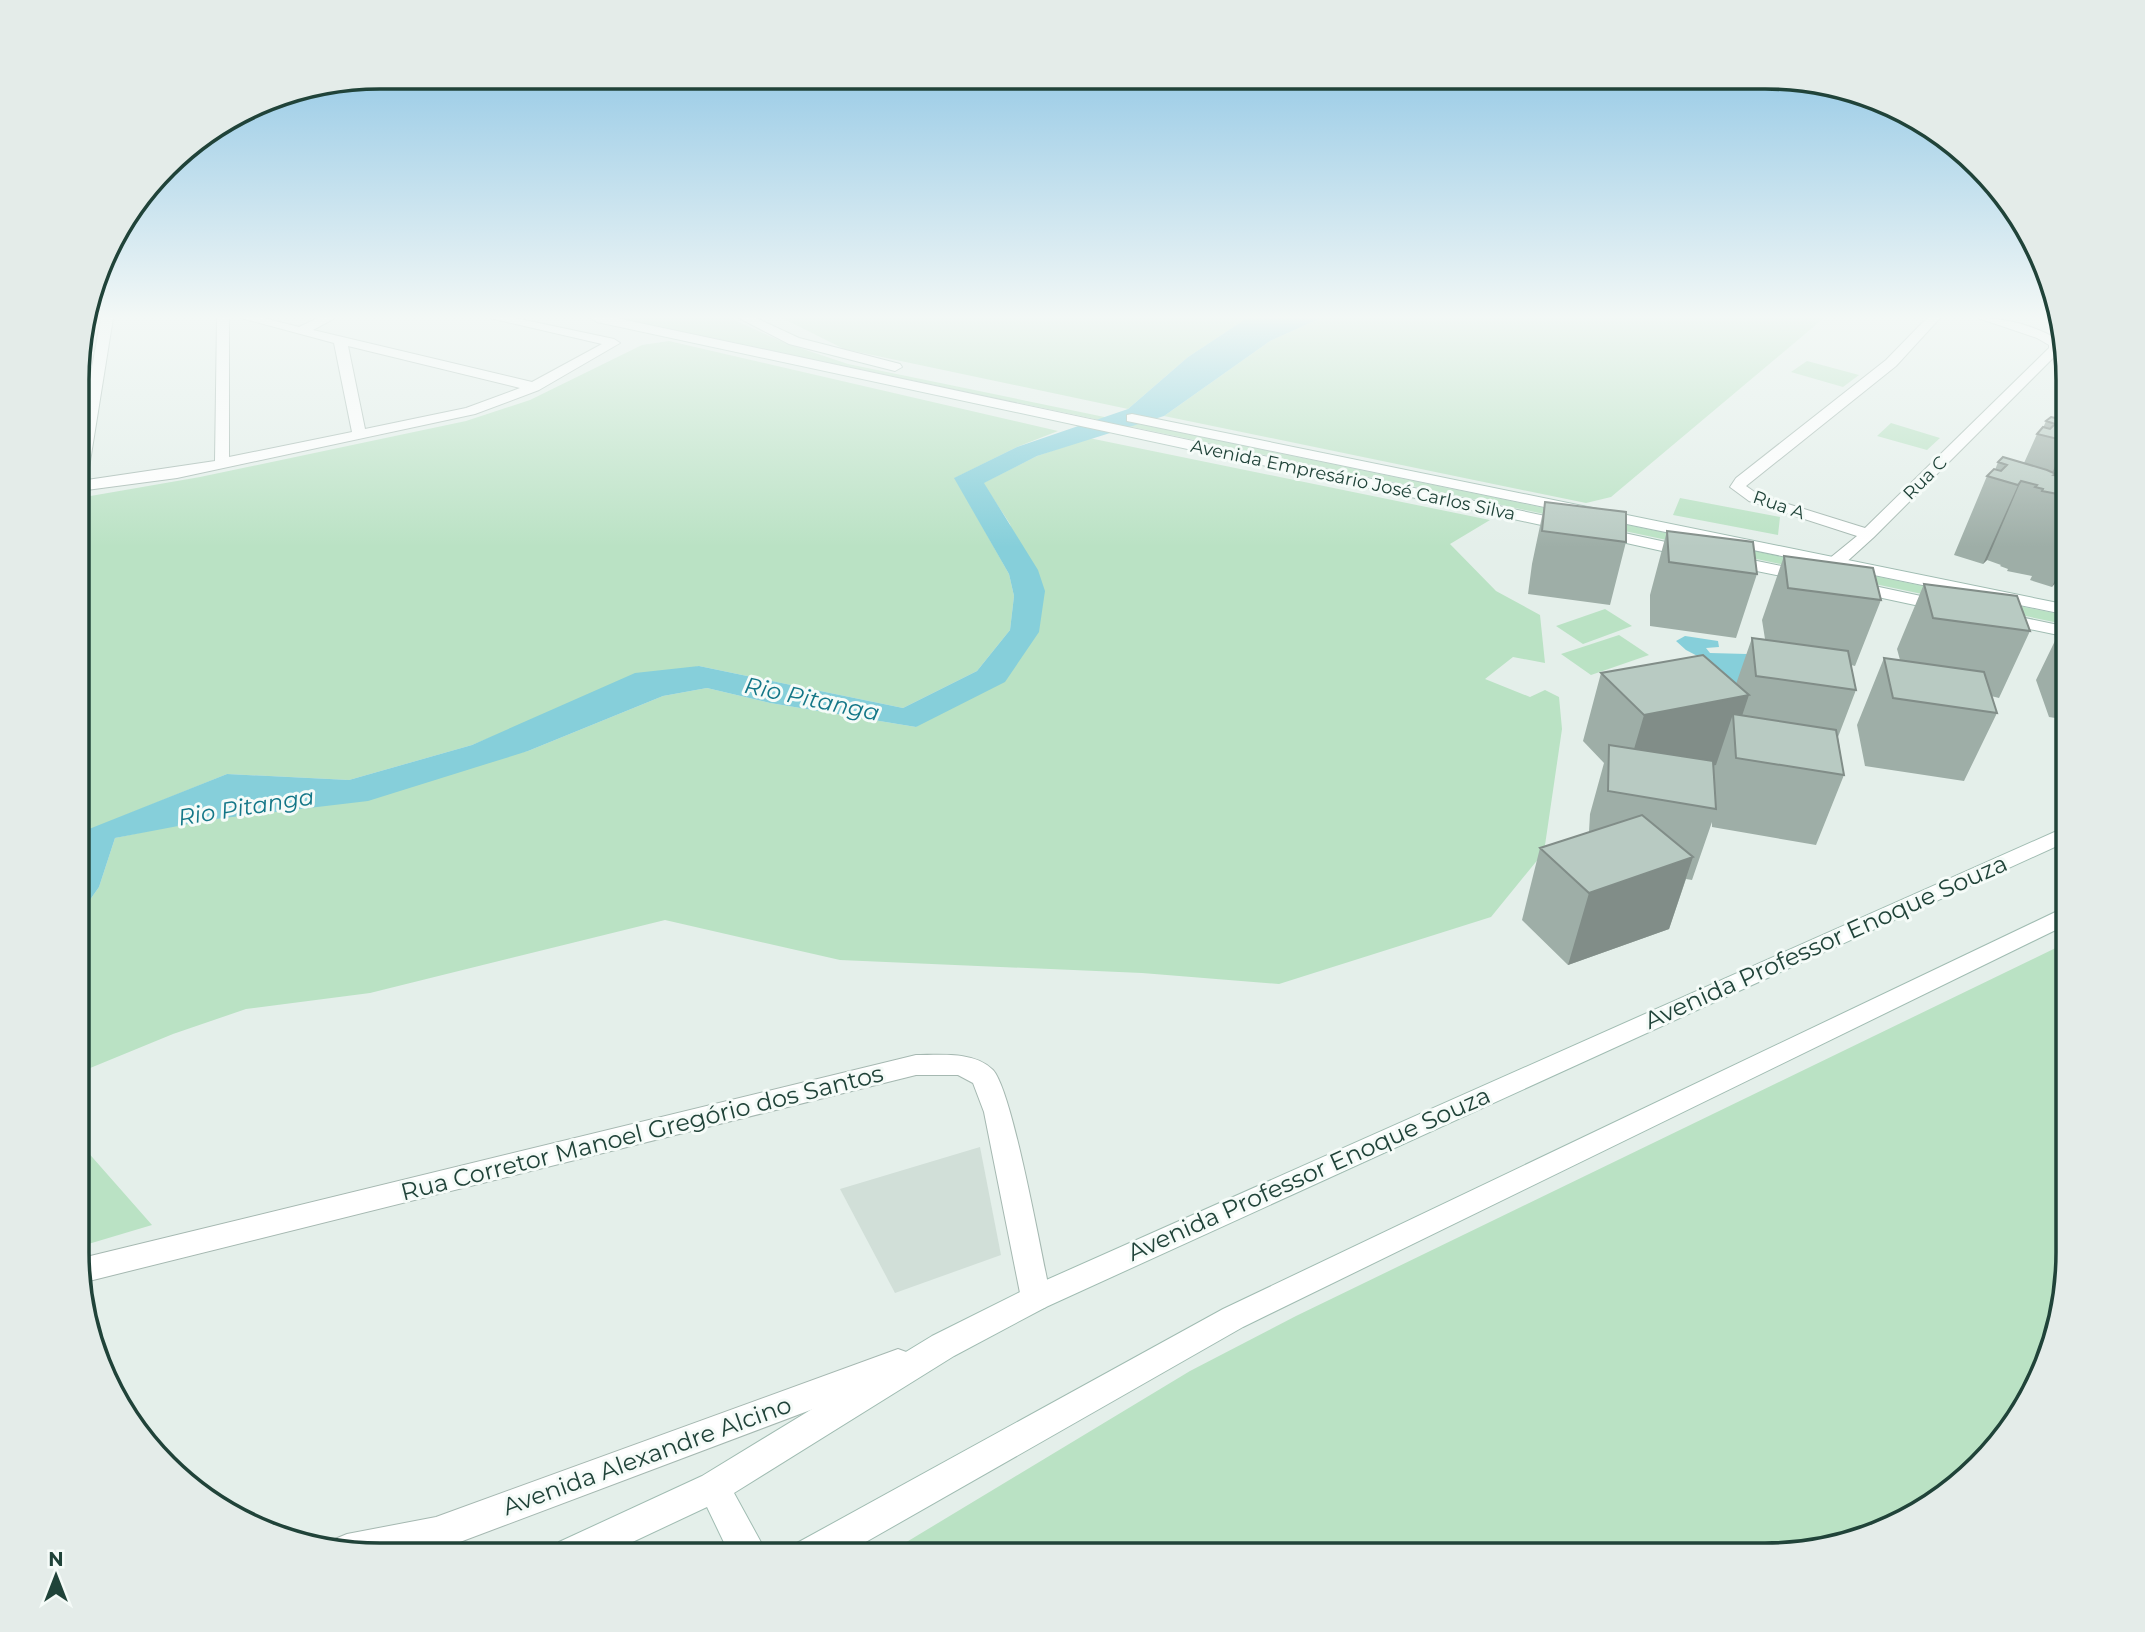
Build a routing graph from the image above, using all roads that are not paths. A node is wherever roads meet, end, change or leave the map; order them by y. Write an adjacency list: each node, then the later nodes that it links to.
1 (94, 394): 10 (main road)
2 (222, 394): 12 (main road)
3 (351, 394): 11 (main road)
4 (515, 394): 11 (main road)
5 (974, 394): 9 (main road, Avenida Empresário José Carlos Silva)
6 (996, 394): 9 (main road, Avenida Empresário José Carlos Silva)
7 (1851, 394): 14 (main road, Rua A)
8 (2010, 394): 14 (main road, Rua C)
9 (1070, 413): 15 (main road, Avenida Empresário José Carlos Silva); 17 (main road, Avenida Empresário José Carlos Silva)
10 (89, 426)
11 (359, 432): 12 (main road)
12 (222, 463): 13 (main road)
13 (89, 485)
14 (1868, 534): 15 (main road, Rua C)
15 (1836, 562): 16 (main road, Avenida Empresário José Carlos Silva)
16 (2056, 608)
17 (1965, 610)
18 (1991, 616): 19 (main road)
19 (2056, 630)
20 (2056, 838): 23 (main road, Avenida Professor Enoque Souza)
21 (2056, 920): 29 (main road)
22 (90, 1268): 23 (main road, Rua Corretor Manoel Gregório dos Santos)
23 (1036, 1298): 24 (main road, Avenida Professor Enoque Souza)
24 (943, 1346): 25 (main road, Avenida Professor Enoque Souza); 26 (main road, Avenida Alexandre Alcino)
25 (714, 1487): 27 (main road, Avenida Professor Enoque Souza); 28 (main road)
26 (441, 1543)
27 (596, 1543)
28 (742, 1543)
29 (830, 1543)

